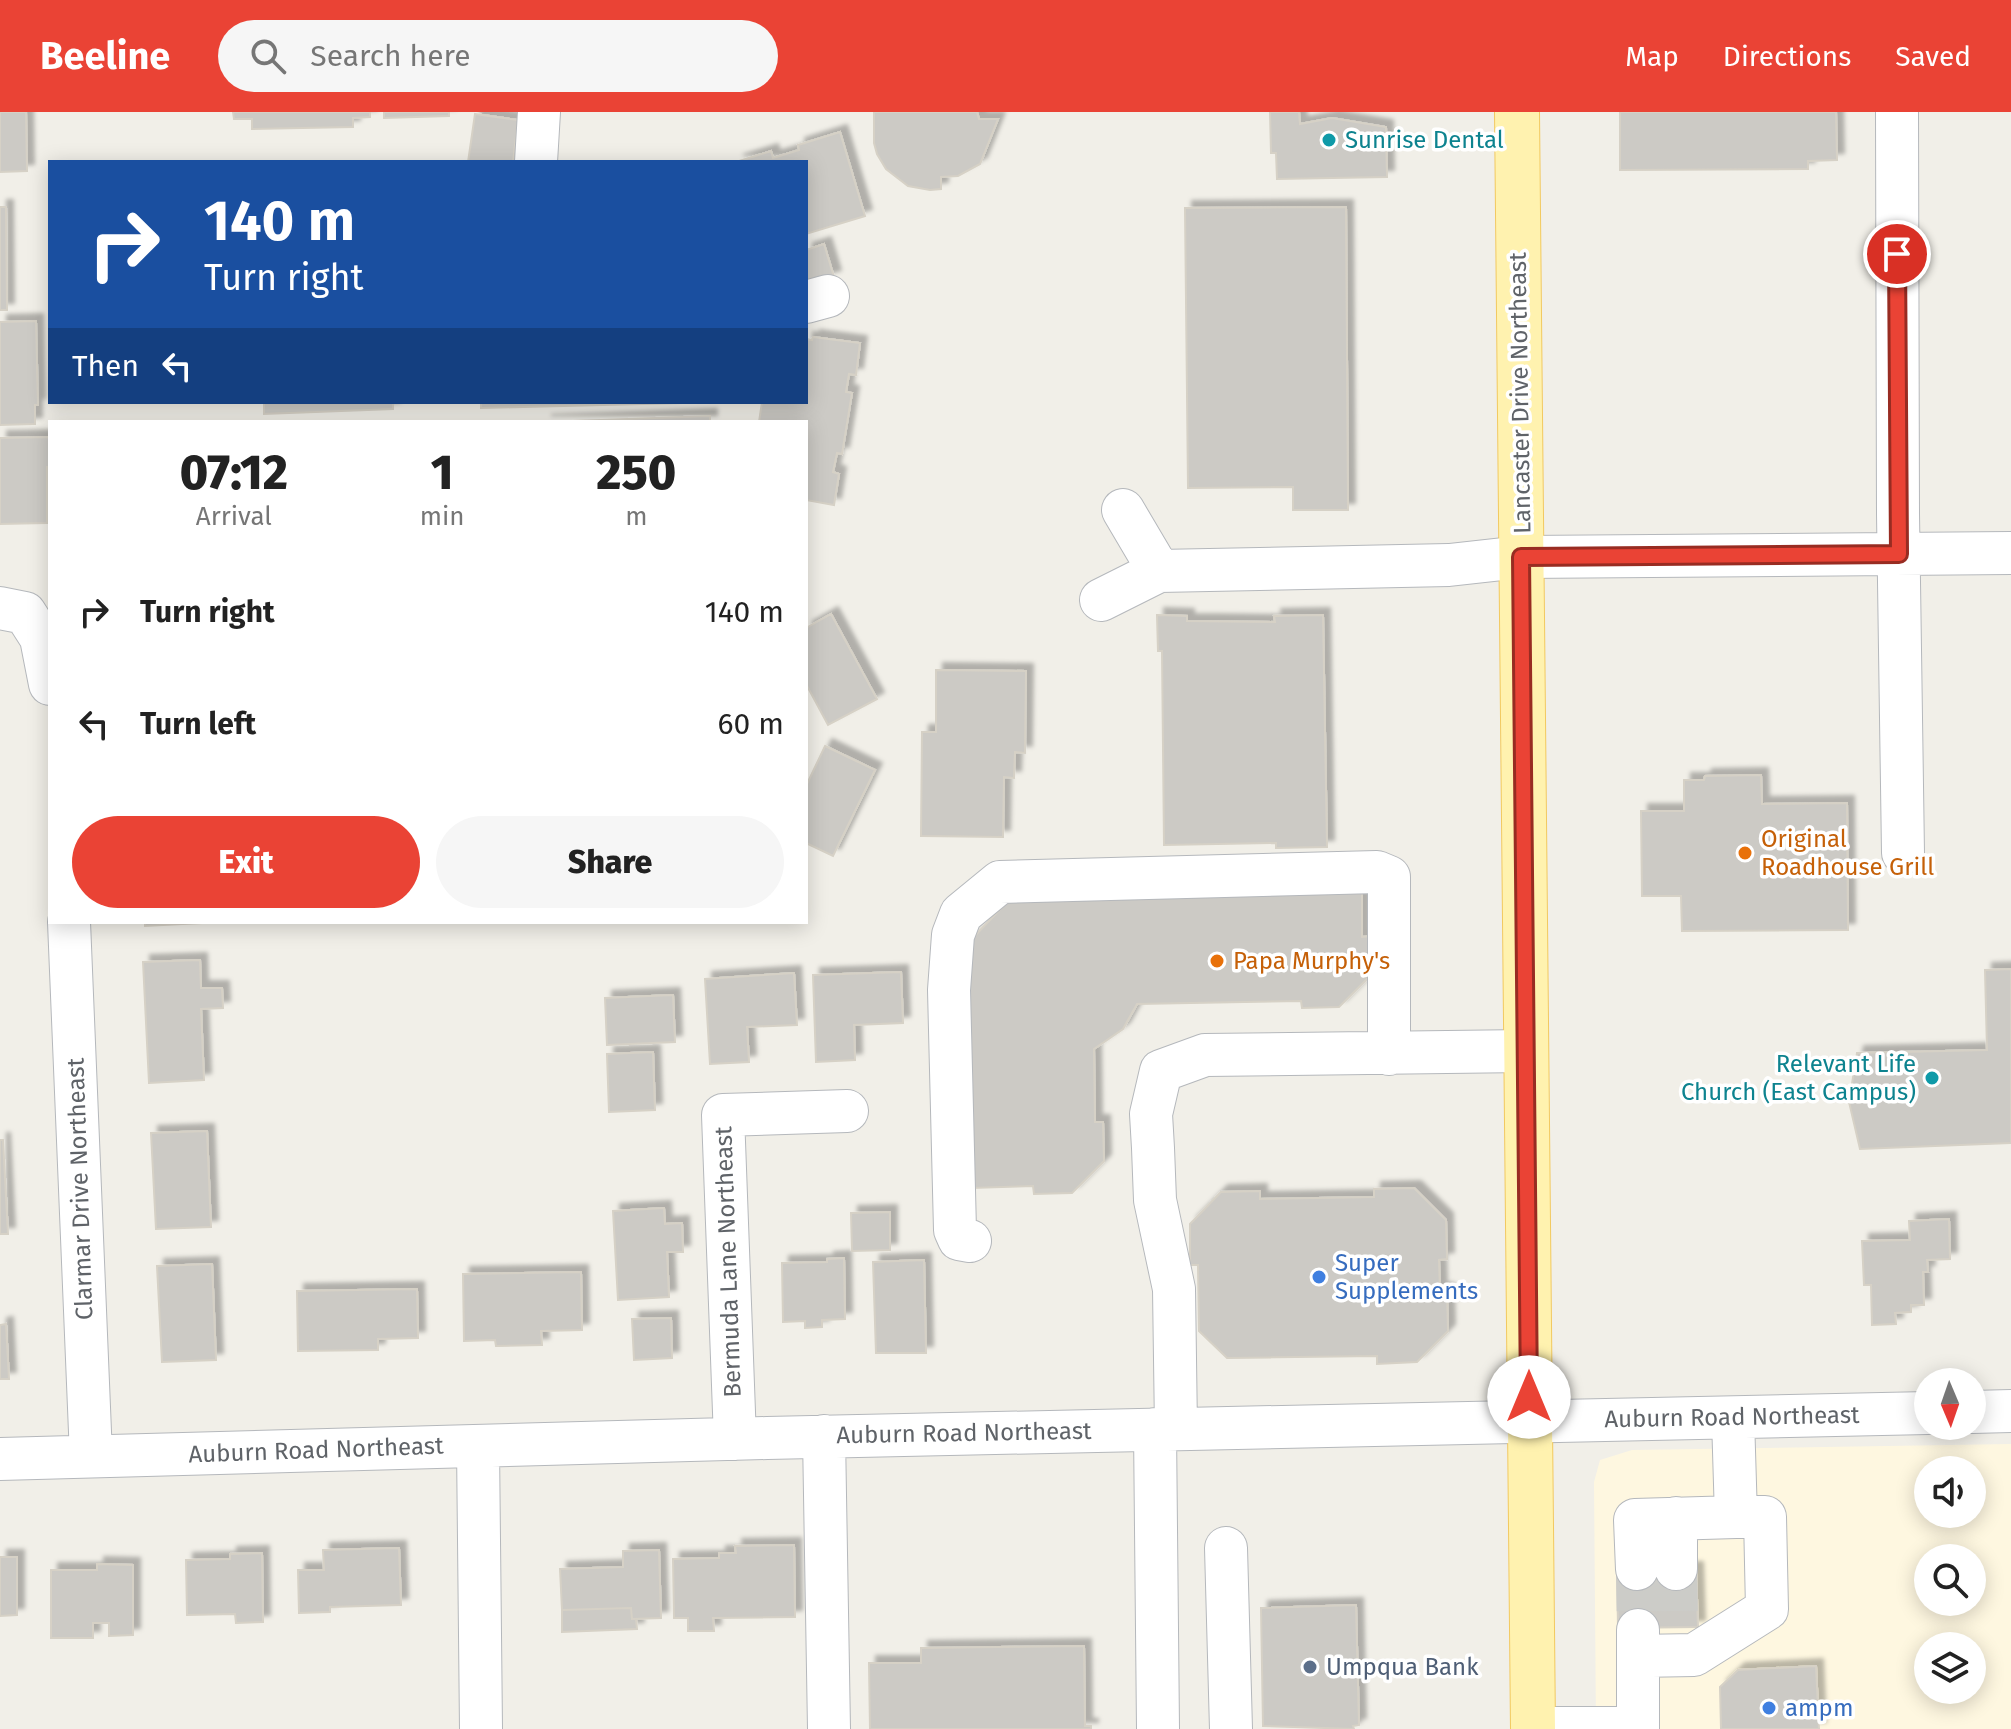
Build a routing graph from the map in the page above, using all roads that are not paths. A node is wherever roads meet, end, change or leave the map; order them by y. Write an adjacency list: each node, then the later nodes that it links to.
1 (539, 112): 4 (street)
2 (1517, 112): 8 (main road, Lancaster Drive Northeast)
3 (1897, 112): 7 (street)
4 (536, 160)
5 (1123, 510): 9 (street)
6 (2011, 553): 7 (street)
7 (1899, 554): 8 (street); 13 (street)
8 (1521, 557): 9 (street); 15 (main road, Lancaster Drive Northeast)
9 (1159, 571): 10 (street)
10 (1101, 600)
11 (0, 608): 12 (street)
12 (48, 674)
13 (1903, 853)
14 (69, 924): 28 (street, Clarmar Drive Northeast)
15 (1526, 1051): 16 (street); 23 (main road, Lancaster Drive Northeast)
16 (1389, 1054): 18 (street); 24 (street)
17 (847, 1111): 26 (street, Bermuda Lane Northeast)
18 (970, 1241)
19 (2011, 1411): 20 (street)
20 (1986, 1412)
21 (1914, 1413): 22 (street, Auburn Road Northeast)
22 (1733, 1418): 23 (street, Auburn Road Northeast); 30 (street)
23 (1529, 1421): 24 (street, Auburn Road Northeast); 37 (main road, Lancaster Drive Northeast)
24 (1166, 1429): 25 (street, Auburn Road Northeast); 36 (street)
25 (824, 1436): 26 (street, Auburn Road Northeast); 35 (street)
26 (735, 1439): 27 (street, Auburn Road Northeast)
27 (478, 1446): 28 (street, Auburn Road Northeast); 34 (street)
28 (91, 1456): 29 (street, Auburn Road Northeast)
29 (0, 1459)
30 (1736, 1517): 32 (street); 37 (street)
31 (1226, 1548): 33 (street)
32 (1656, 1569)
33 (1233, 1728)
34 (481, 1729)
35 (829, 1729)
36 (1158, 1729)
37 (1533, 1729)

